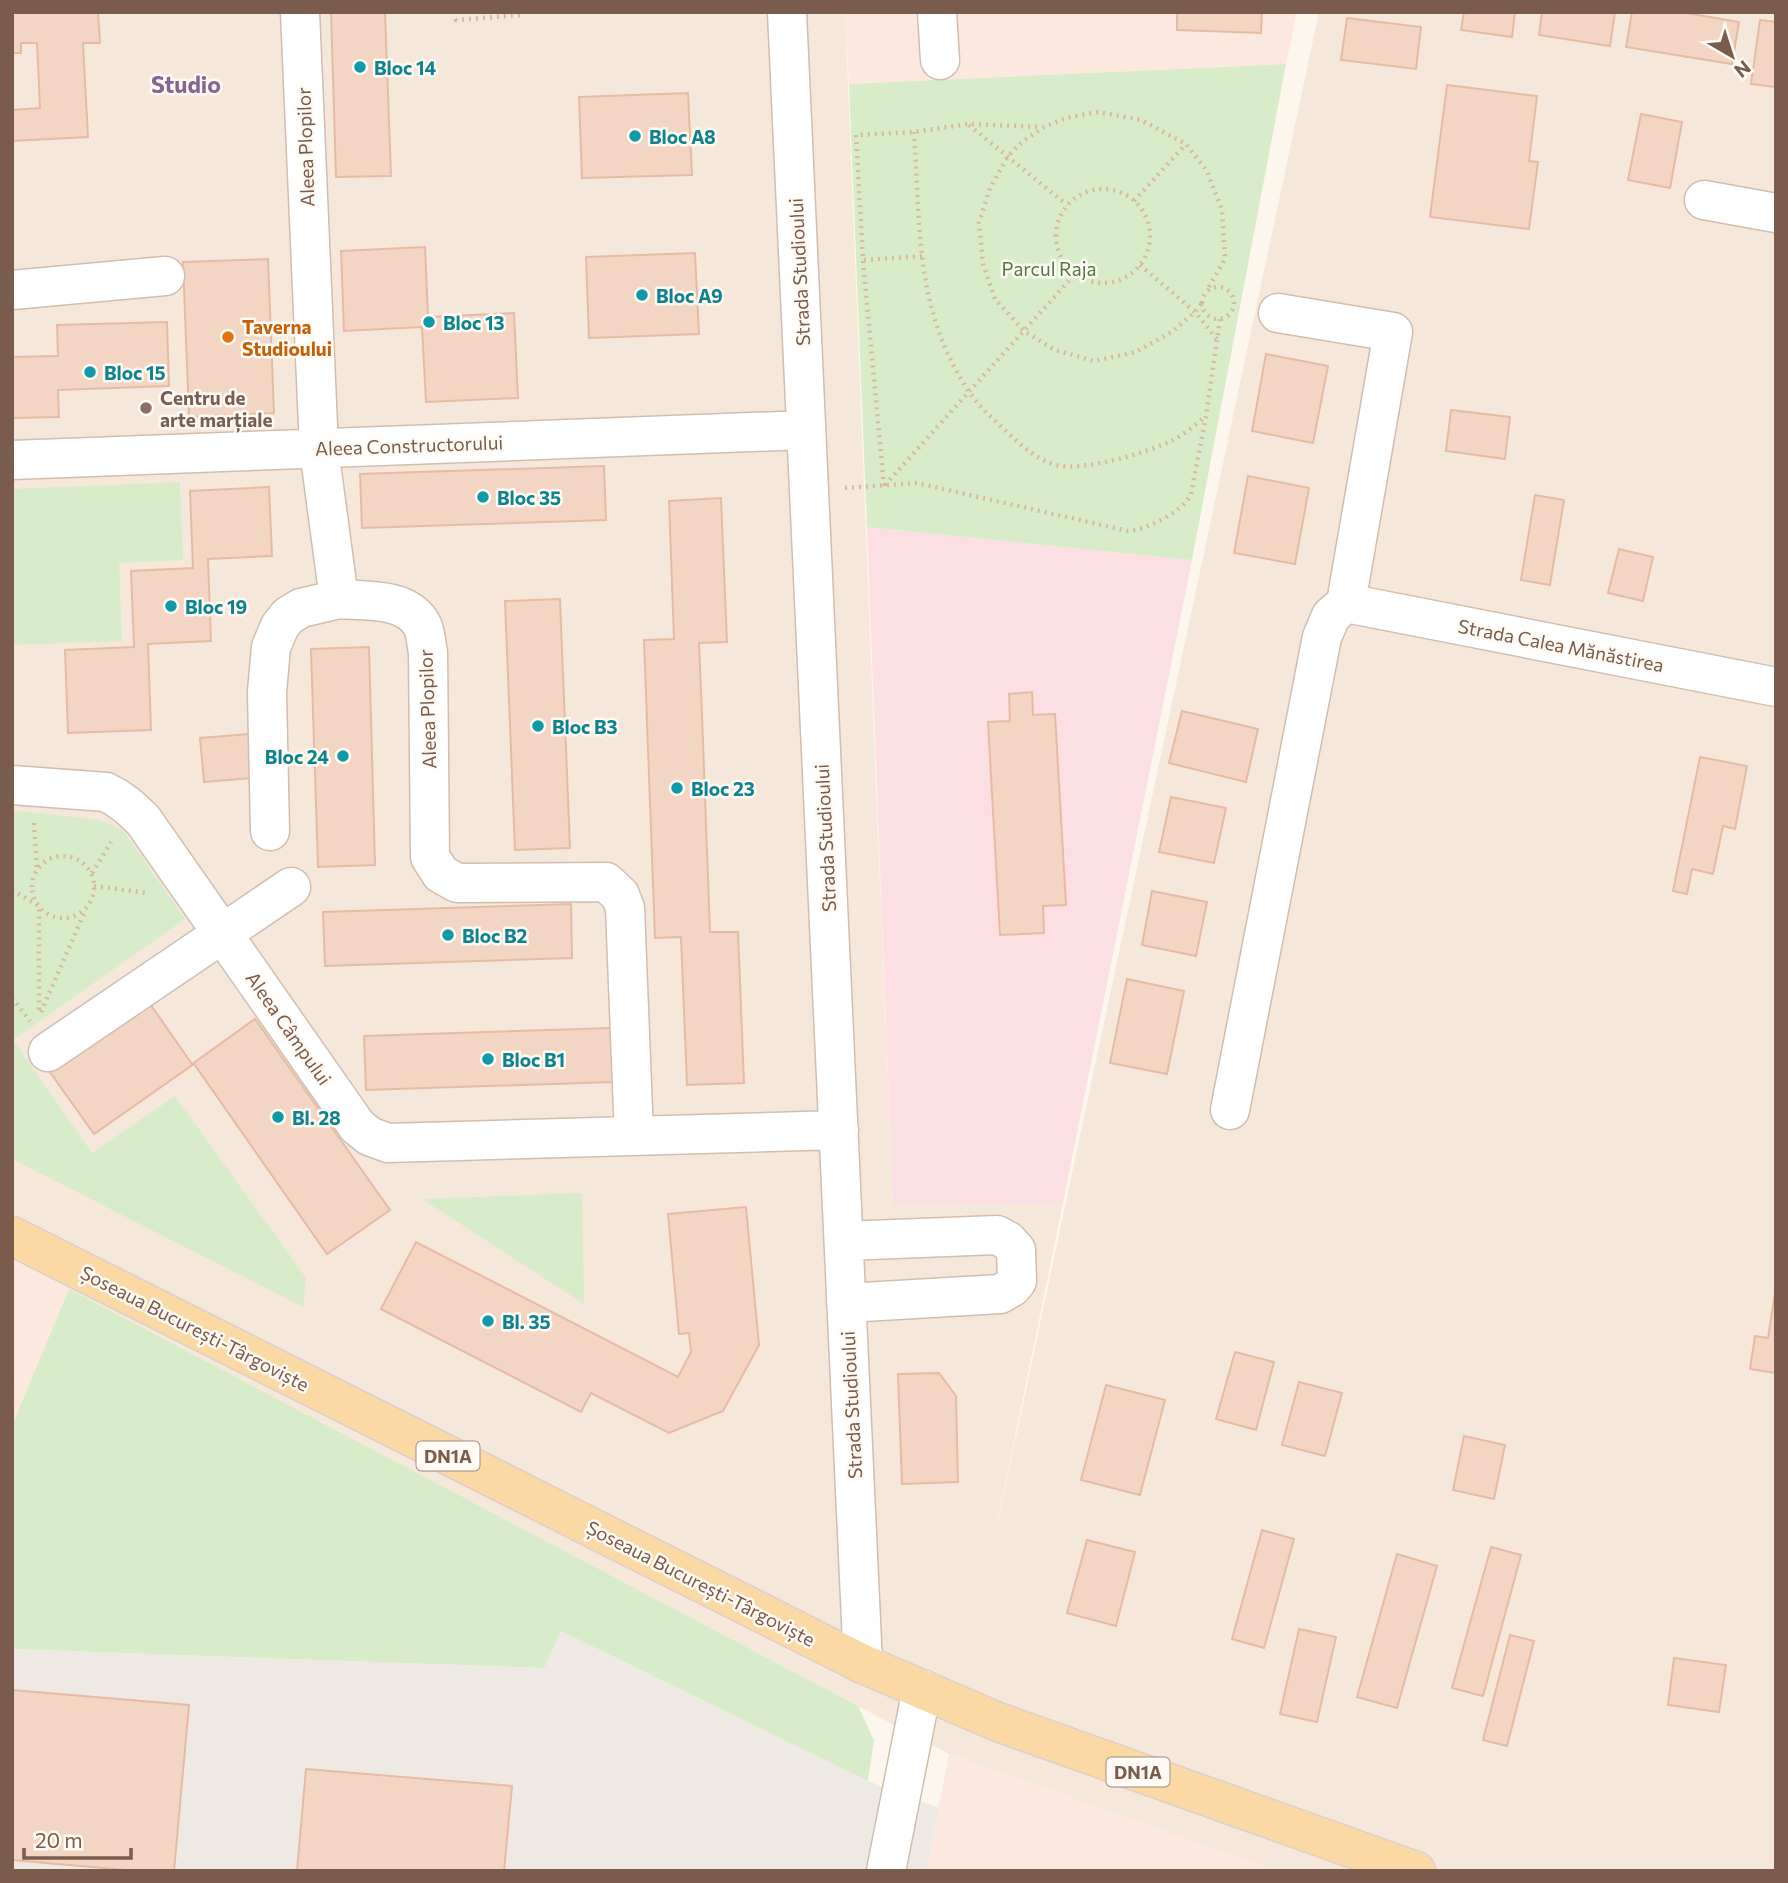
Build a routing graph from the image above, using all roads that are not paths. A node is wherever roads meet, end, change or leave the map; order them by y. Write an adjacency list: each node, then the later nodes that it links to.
1 (300, 12): 11 (street, Aleea Plopilor)
2 (787, 12): 10 (street, Strada Studioului)
3 (937, 12): 4 (street)
4 (940, 60)
5 (1704, 200): 6 (street)
6 (1776, 213)
7 (165, 276): 8 (street)
8 (12, 290)
9 (1278, 313): 14 (street)
10 (806, 430): 11 (street, Aleea Constructorului); 22 (street, Strada Studioului)
11 (318, 449): 12 (street, Aleea Constructorului); 13 (street, Aleea Plopilor)
12 (12, 460)
13 (339, 599): 17 (street); 23 (street, Aleea Plopilor)
14 (1346, 603): 15 (street, Strada Calea Mănăstirea); 21 (street)
15 (1776, 687)
16 (22, 786): 19 (street, Aleea Câmpului)
17 (270, 831)
18 (291, 887): 19 (street)
19 (223, 933): 20 (street); 23 (street, Aleea Câmpului)
20 (40, 1038)
21 (1230, 1110)
22 (839, 1130): 23 (street, Aleea Câmpului); 24 (street, Strada Studioului)
23 (634, 1136)
24 (844, 1241): 26 (street, Strada Studioului); 26 (street)
25 (19, 1249): 27 (main road, Șoseaua București-Târgoviște / DN1A)
26 (846, 1303): 27 (street, Strada Studioului)
27 (863, 1664): 28 (main road, Șoseaua București-Târgoviște / DN1A)
28 (922, 1689): 29 (street); 30 (main road, Șoseaua București-Târgoviște / DN1A)
29 (886, 1871)
30 (1416, 1871)

